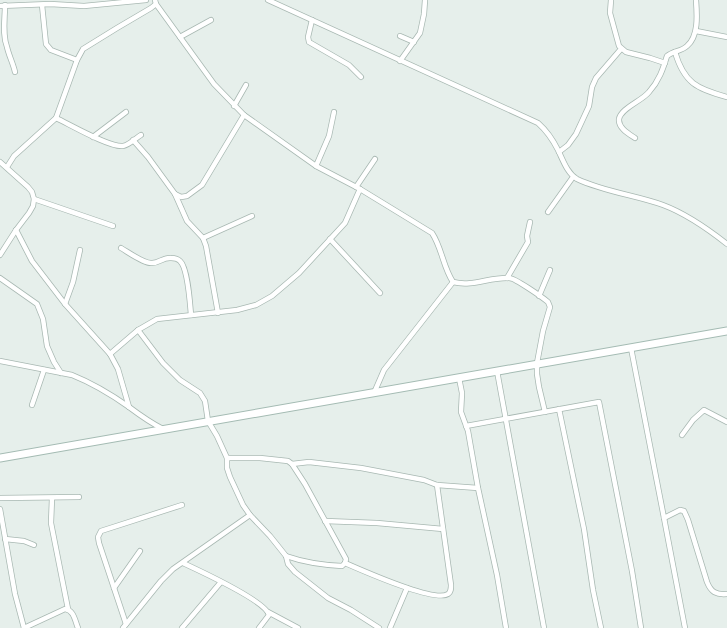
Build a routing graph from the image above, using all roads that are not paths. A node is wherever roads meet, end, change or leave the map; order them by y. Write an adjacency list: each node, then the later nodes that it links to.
1 (146, 0): 7 (street)
2 (268, 0): 12 (street)
3 (425, 0): 17 (street)
4 (611, 0): 18 (street)
5 (696, 0): 13 (street)
6 (50, 2): 7 (street); 10 (street)
7 (98, 2)
8 (156, 2): 16 (street); 20 (street)
9 (3, 5): 10 (street); 23 (street)
10 (42, 5): 20 (street)
11 (211, 20): 16 (street)
12 (312, 20): 21 (street); 24 (street)
13 (696, 31): 15 (street); 19 (street)
14 (400, 36): 17 (street)
15 (727, 36)
16 (180, 37): 27 (street)
17 (414, 42): 21 (street)
18 (621, 49): 22 (street); 36 (street)
19 (675, 52): 22 (street); 26 (street)
20 (77, 60): 31 (street)
21 (400, 61): 36 (street)
22 (665, 63): 34 (street)
23 (15, 72)
24 (361, 77)
25 (246, 85): 27 (street)
26 (727, 97)
27 (234, 106): 30 (street)
28 (126, 112): 33 (street)
29 (334, 112): 39 (street)
30 (244, 116): 39 (street); 43 (street)
31 (56, 118): 33 (street); 40 (street)
32 (141, 135): 35 (street)
33 (93, 137): 35 (street)
34 (635, 138)
35 (133, 140): 43 (street)
36 (559, 152): 41 (street)
37 (375, 159): 42 (street)
38 (0, 162): 40 (street)
39 (316, 166): 42 (street)
40 (7, 167): 44 (street)
41 (573, 176): 45 (street); 52 (street)
42 (358, 188): 51 (street); 59 (street)
43 (175, 194): 50 (street)
44 (34, 199): 48 (street); 49 (street)
45 (548, 212)
46 (252, 216): 50 (street)
47 (530, 222): 58 (street)
48 (113, 226)
49 (16, 230): 55 (street); 62 (street)
50 (203, 238): 63 (street)
51 (330, 239): 60 (street); 63 (street)
52 (727, 244)
53 (121, 248): 64 (street)
54 (80, 250): 62 (street)
55 (0, 255)
56 (550, 270): 61 (street)
57 (0, 278): 73 (street)
58 (507, 278): 59 (street); 61 (street)
59 (453, 282): 75 (street)
60 (380, 293)
61 (539, 296): 70 (street)
62 (65, 304): 68 (street)
63 (218, 313): 64 (street)
64 (191, 315): 65 (street)
65 (138, 330): 68 (street); 81 (street)
66 (727, 331): 67 (main road)
67 (631, 348): 70 (main road); 97 (street)
68 (110, 354): 77 (street)
69 (0, 361): 71 (street)
70 (538, 363): 72 (main road); 79 (street)
71 (44, 370): 73 (street); 76 (street)
72 (497, 371): 74 (main road); 80 (street)
73 (61, 373): 77 (street)
74 (459, 378): 75 (main road); 83 (street)
75 (374, 392): 81 (main road)
76 (32, 406)
77 (129, 407): 84 (street)
78 (559, 409): 79 (street); 122 (street); 123 (street)
79 (545, 412): 80 (street)
80 (505, 418): 83 (street); 121 (street)
81 (208, 422): 84 (main road); 87 (street)
82 (727, 422): 85 (street)
83 (466, 426): 90 (street)
84 (163, 429): 86 (main road)
85 (682, 435)
86 (0, 458)
87 (227, 458): 88 (street); 96 (street)
88 (292, 464): 89 (street); 98 (street)
89 (437, 485): 90 (street); 99 (street)
90 (478, 488): 120 (street)
91 (79, 497): 93 (street)
92 (0, 498): 93 (street)
93 (52, 498): 110 (street)
94 (182, 505): 107 (street)
95 (0, 509): 100 (street)
96 (250, 515): 103 (street); 104 (street)
97 (664, 518): 109 (street); 124 (street)
98 (325, 521): 99 (street); 105 (street)
99 (443, 530): 108 (street)
100 (5, 539): 101 (street); 113 (street)
101 (34, 545)
102 (140, 551): 107 (street)
103 (286, 556): 105 (street); 118 (street)
104 (183, 563): 106 (street); 112 (street)
105 (345, 563): 108 (street)
106 (221, 582): 111 (street); 115 (street)
107 (114, 588): 112 (street)
108 (407, 588): 119 (street)
109 (727, 594)
110 (68, 609): 113 (street); 114 (street)
111 (268, 612): 116 (street); 117 (street)
112 (124, 626)
113 (24, 628)
114 (78, 628)
115 (182, 628)
116 (259, 628)
117 (298, 628)
118 (379, 628)
119 (390, 628)
120 (506, 628)
121 (544, 628)
122 (601, 628)
123 (641, 628)
124 (684, 628)

